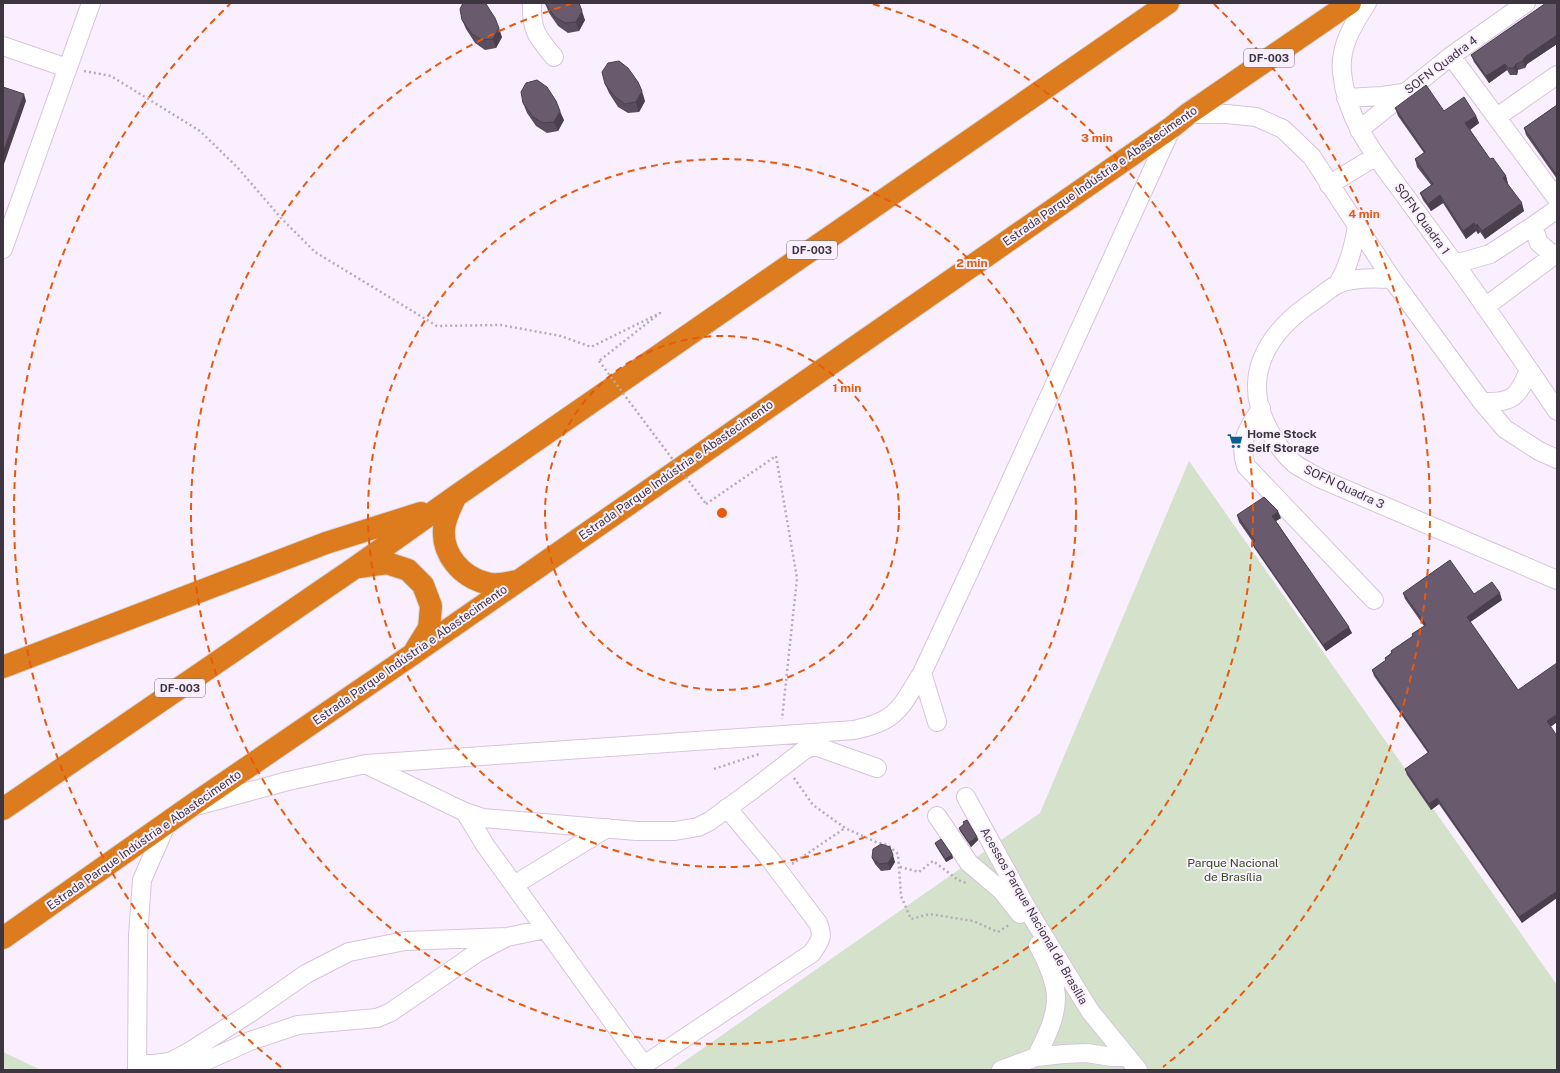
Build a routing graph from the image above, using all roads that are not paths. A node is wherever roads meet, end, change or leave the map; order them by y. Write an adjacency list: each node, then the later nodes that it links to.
1 (91, 3): 10 (street)
2 (532, 3): 9 (street)
3 (1168, 3): 35 (highway, DF-003)
4 (1350, 3): 15 (highway, Estrada Parque Indústria e Abastecimento / DF-003)
5 (1367, 3): 13 (street, SOFN Quadra 1)
6 (1526, 3): 8 (street, SOFN Quadra 4)
7 (3, 46): 10 (street)
8 (1451, 56): 12 (street, SOFN Quadra 4); 14 (street)
9 (554, 57)
10 (67, 68): 20 (street)
11 (1557, 75): 14 (street)
12 (1403, 93): 13 (street); 16 (street, SOFN Quadra 4)
13 (1346, 98): 16 (street, SOFN Quadra 1)
14 (1497, 117): 19 (street)
15 (1180, 120): 18 (street); 38 (highway, Estrada Parque Indústria e Abastecimento / DF-003); 42 (street)
16 (1359, 130): 17 (street, SOFN Quadra 1)
17 (1376, 156): 18 (street); 26 (street, SOFN Quadra 1)
18 (1330, 185): 23 (street)
19 (1557, 199)
20 (10, 206): 24 (street)
21 (1557, 209): 22 (street)
22 (1533, 226): 25 (street); 26 (street)
23 (1358, 227): 27 (street); 28 (street, SOFN Quadra 3)
24 (3, 248)
25 (1555, 254): 29 (street)
26 (1455, 264): 29 (street, SOFN Quadra 1)
27 (1392, 279): 28 (street, SOFN Quadra 3); 31 (street)
28 (1338, 284): 32 (street, SOFN Quadra 3)
29 (1485, 307): 30 (street, SOFN Quadra 1)
30 (1529, 370): 31 (street); 33 (street, SOFN Quadra 1)
31 (1482, 402): 34 (street)
32 (1261, 408): 37 (street, SOFN Quadra 3); 39 (street)
33 (1557, 411)
34 (1557, 459)
35 (447, 502): 36 (highway, DF-003); 38 (highway); 41 (highway)
36 (356, 567): 40 (highway); 51 (highway, DF-003)
37 (1557, 580)
38 (518, 581): 40 (highway, Estrada Parque Indústria e Abastecimento / DF-003)
39 (1374, 600)
40 (413, 654): 49 (highway, Estrada Parque Indústria e Abastecimento / DF-003)
41 (3, 667)
42 (922, 673): 43 (street); 44 (street)
43 (937, 722)
44 (840, 732): 45 (street); 46 (street)
45 (831, 752): 47 (street); 50 (street)
46 (366, 764): 49 (street); 52 (street)
47 (877, 768)
48 (966, 797): 61 (street, Acessos Parque Nacional de Brasília)
49 (188, 808): 54 (highway, Estrada Parque Indústria e Abastecimento / DF-003)
50 (727, 808): 55 (street); 57 (street)
51 (3, 809)
52 (465, 812): 55 (street); 56 (street)
53 (937, 816): 60 (street, Acessos Parque Nacional de Brasília)
54 (166, 825): 59 (highway, Estrada Parque Indústria e Abastecimento / DF-003); 62 (street)
55 (607, 828): 56 (street)
56 (514, 885): 57 (street)
57 (546, 929): 58 (street)
58 (507, 937): 62 (street); 63 (street)
59 (3, 938)
60 (1036, 1057): 61 (street); 64 (street)
61 (1133, 1063)
62 (137, 1067)
63 (186, 1070)
64 (1001, 1070)

